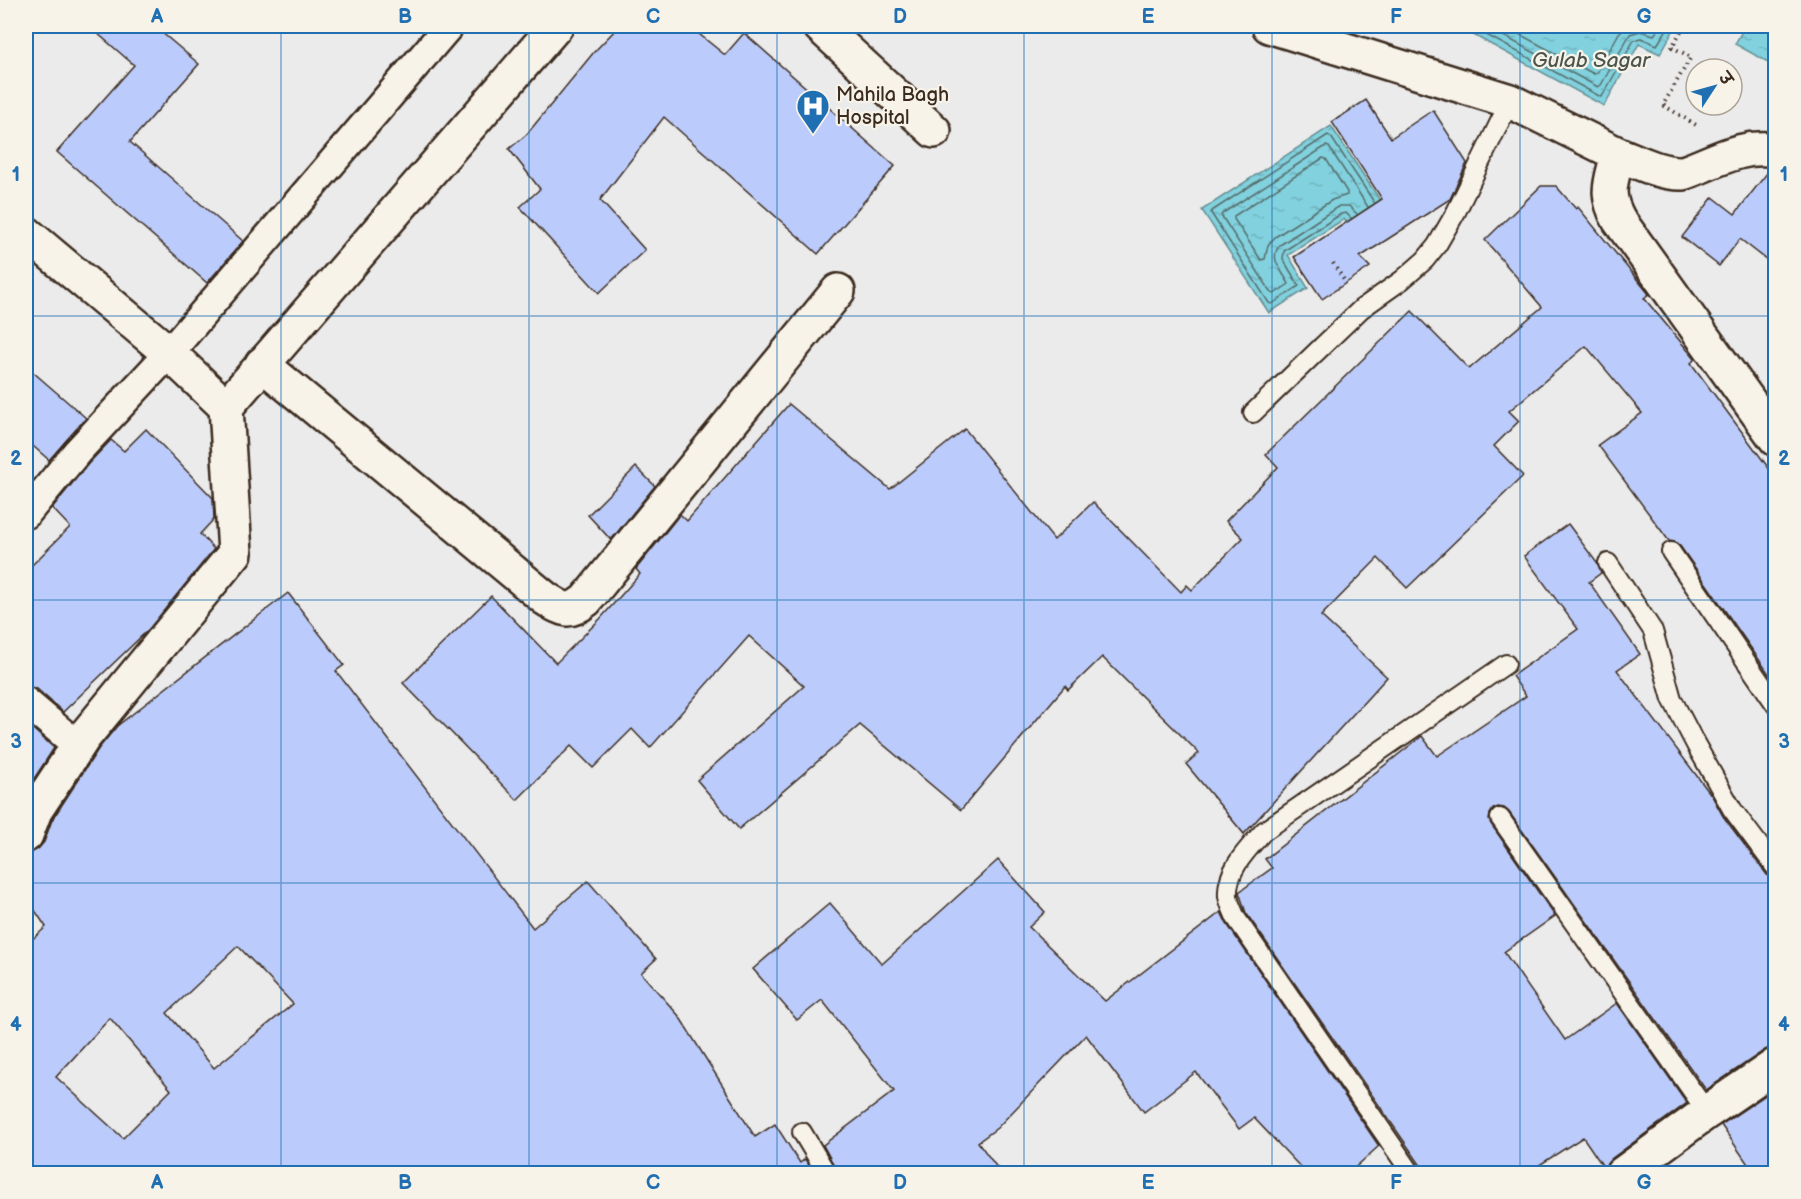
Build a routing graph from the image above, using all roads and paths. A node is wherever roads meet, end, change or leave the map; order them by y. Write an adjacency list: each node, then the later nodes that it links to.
1 (449, 26): 13 (street)
2 (820, 26): 8 (street)
3 (1269, 26): 6 (street)
4 (1684, 26): 7 (path)
5 (554, 27): 14 (street)
6 (1510, 101): 10 (street); 16 (lane)
7 (1688, 120)
8 (934, 131)
9 (1776, 150): 10 (street)
10 (1618, 154): 17 (street)
11 (26, 233): 13 (street)
12 (838, 291): 14 (street)
13 (169, 354): 15 (street); 18 (street)
14 (262, 364): 15 (street)
15 (226, 407): 24 (street)
16 (1253, 413)
17 (1776, 439)
18 (26, 514)
19 (1671, 552): 23 (lane)
20 (1608, 563): 27 (lane)
21 (1506, 664): 32 (lane)
22 (26, 702): 24 (street)
23 (1776, 705)
24 (78, 746): 26 (street)
25 (1500, 818): 29 (lane)
26 (26, 835)
27 (1776, 868)
28 (1776, 1065): 29 (street)
29 (1707, 1112): 33 (street)
30 (802, 1132): 31 (lane)
31 (827, 1173)
32 (1412, 1173)
33 (1622, 1173)

